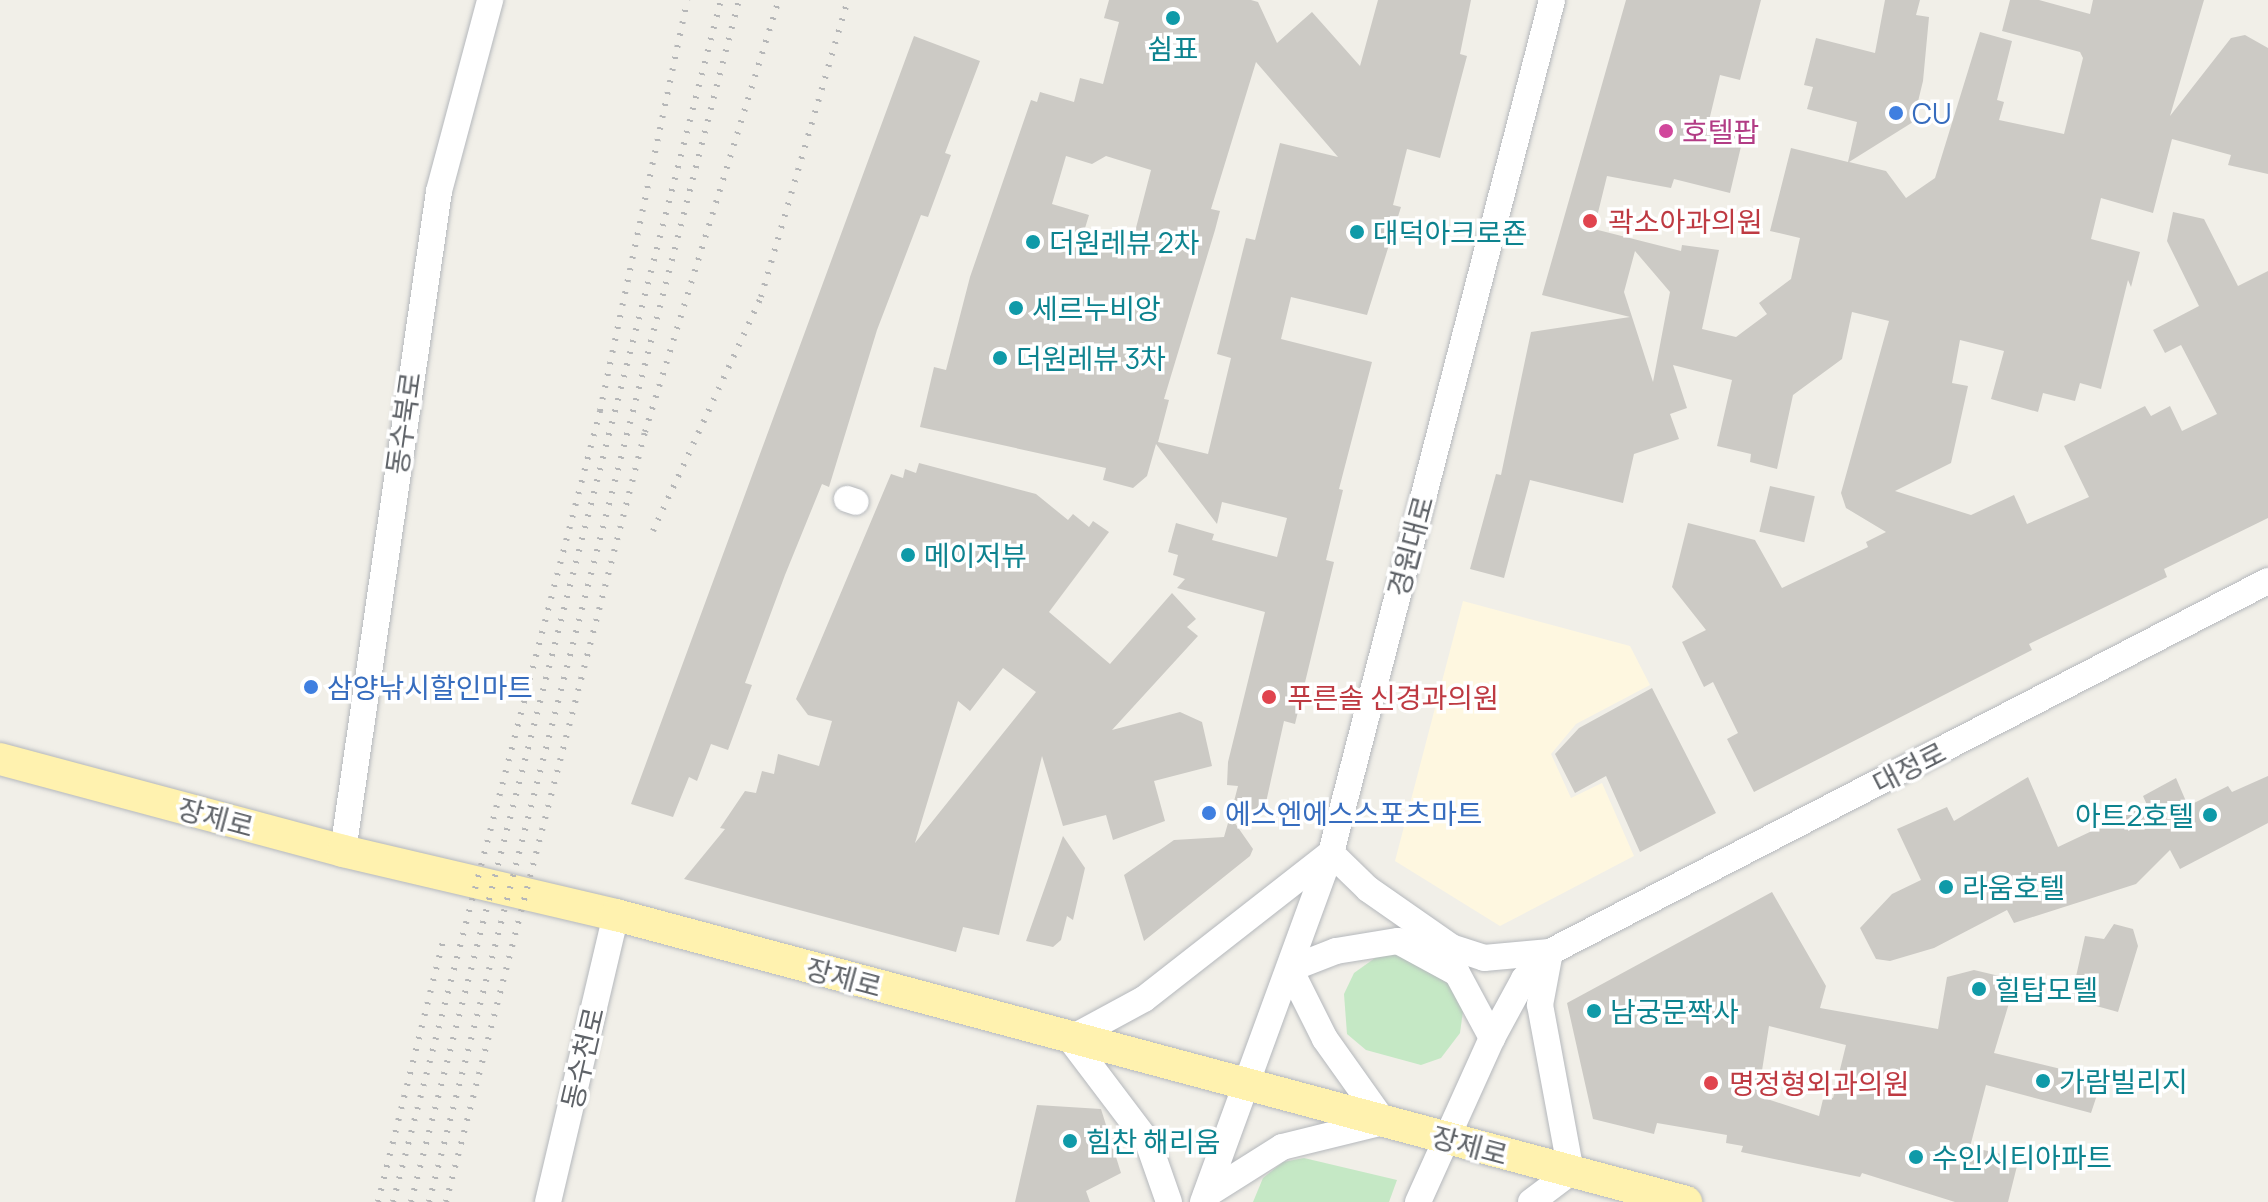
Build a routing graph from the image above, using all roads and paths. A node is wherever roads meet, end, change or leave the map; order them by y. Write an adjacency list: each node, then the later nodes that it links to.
1 (490, 0): 5 (street, 동수북로)
2 (1552, 0): 6 (street, 경원대로)
3 (2268, 581): 8 (street, 대정로)
4 (0, 759): 5 (main road, 장제로)
5 (343, 851): 7 (main road, 장제로)
6 (1331, 853): 8 (street); 9 (street, 경원대로); 11 (street)
7 (616, 915): 11 (main road, 장제로); 17 (street, 동수천로)
8 (1550, 952): 10 (street); 15 (street)
9 (1290, 969): 10 (street); 12 (street, 경원대로); 13 (street)
10 (1492, 1038): 14 (street)
11 (1070, 1039): 12 (main road, 장제로); 18 (street)
12 (1249, 1086): 13 (main road, 장제로); 16 (street, 경원대로)
13 (1384, 1122): 14 (main road, 장제로); 16 (street)
14 (1447, 1139): 15 (main road, 장제로); 19 (street)
15 (1571, 1172): 20 (street); 21 (main road, 장제로)
16 (1206, 1200)
17 (548, 1202)
18 (1169, 1202)
19 (1418, 1202)
20 (1531, 1202)
21 (1686, 1202)

